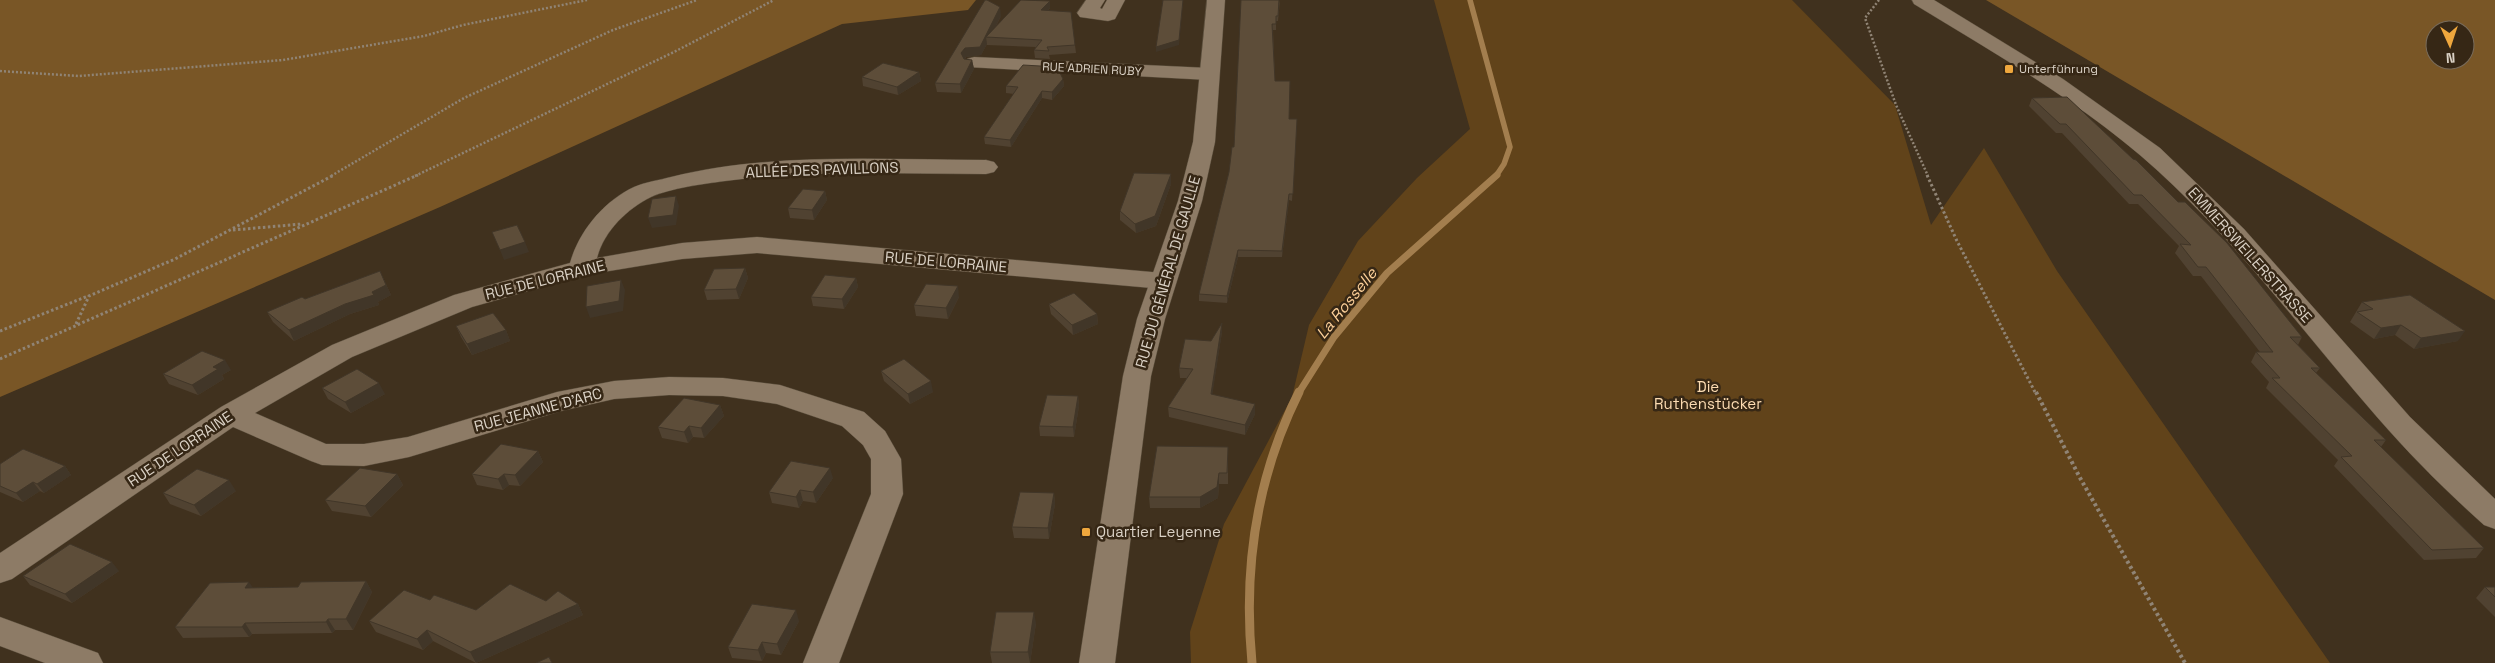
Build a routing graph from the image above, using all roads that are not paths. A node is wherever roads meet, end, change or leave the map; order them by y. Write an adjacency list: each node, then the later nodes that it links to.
1 (1096, 0): 2 (street)
2 (1116, 0)
3 (1216, 0): 6 (street, RUE DU GÉNÉRAL DE GAULLE)
4 (1921, 0): 11 (street, EMMERSWEILERSTRASSE)
5 (974, 62): 6 (street, RUE ADRIEN RUBY)
6 (1209, 74): 9 (street, RUE DU GÉNÉRAL DE GAULLE)
7 (986, 167): 8 (street, ALLÉE DES PAVILLONS)
8 (582, 268): 9 (street, RUE DE LORRAINE); 10 (street, RUE DE LORRAINE)
9 (1163, 281): 16 (street, RUE DU GÉNÉRAL DE GAULLE)
10 (231, 414): 12 (street, RUE DE LORRAINE); 15 (street, RUE JEANNE D'ARC)
11 (2495, 517)
12 (0, 570)
13 (0, 631): 14 (street)
14 (85, 663)
15 (821, 663)
16 (1097, 663)

